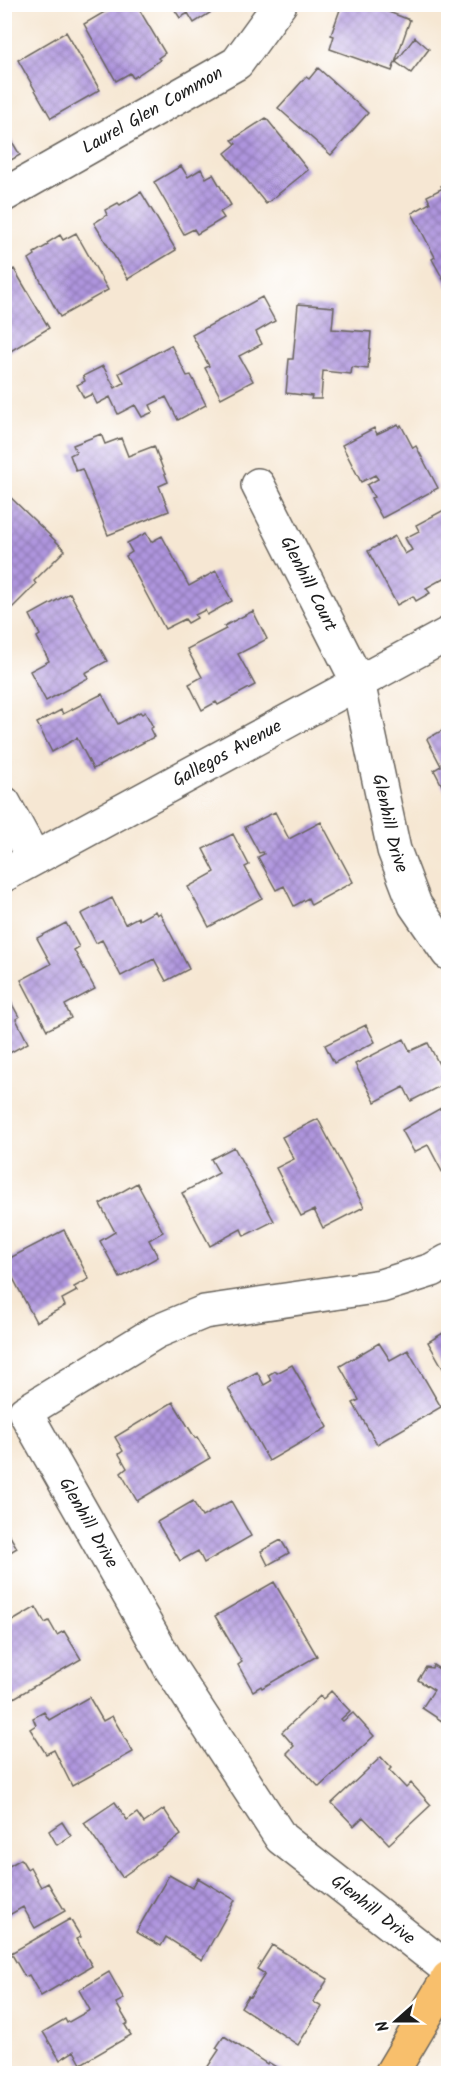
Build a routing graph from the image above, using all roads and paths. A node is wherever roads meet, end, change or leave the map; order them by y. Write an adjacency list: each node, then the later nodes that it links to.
1 (280, 4): 2 (street, Laurel Glen Common)
2 (4, 195)
3 (258, 485): 5 (street, Glenhill Court)
4 (448, 634): 5 (street, Gallegos Avenue)
5 (358, 682): 7 (street, Gallegos Avenue); 9 (street, Glenhill Drive)
6 (4, 803): 7 (street)
7 (34, 858): 8 (street, Gallegos Avenue)
8 (4, 875)
9 (448, 953)
10 (448, 1261): 11 (street, Glenhill Drive)
11 (448, 1969)
12 (448, 1978): 13 (main road)
13 (391, 2073)

